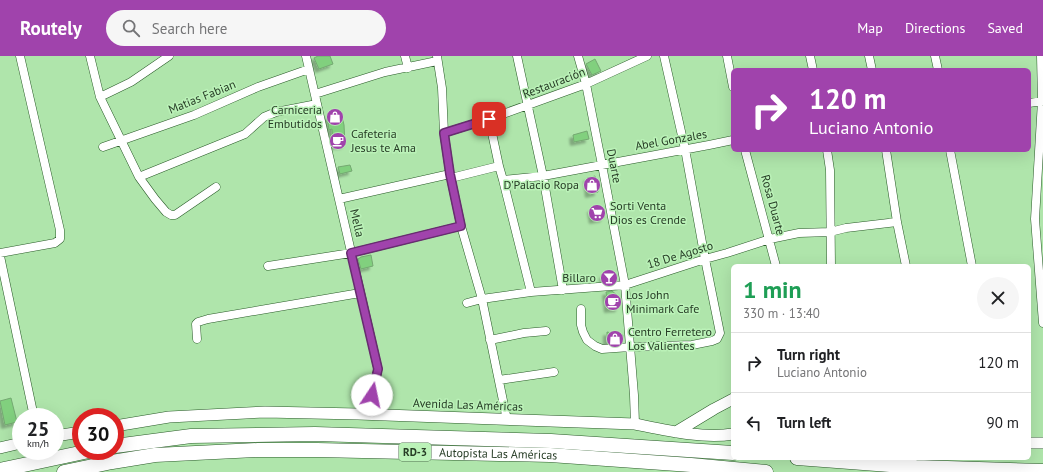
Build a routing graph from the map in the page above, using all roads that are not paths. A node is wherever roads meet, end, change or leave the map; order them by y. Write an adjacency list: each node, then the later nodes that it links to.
1 (20, 56): 52 (street)
2 (90, 56): 24 (street)
3 (169, 56): 24 (street)
4 (306, 56): 20 (street, Mella)
5 (405, 56): 16 (street)
6 (517, 56): 28 (street)
7 (578, 56): 22 (street, Duarte)
8 (647, 56): 22 (street, Restauración)
9 (664, 56): 34 (street)
10 (727, 56): 21 (street)
11 (810, 56): 17 (street)
12 (869, 56): 18 (street)
13 (935, 56): 19 (street)
14 (1041, 56): 25 (street)
15 (437, 59): 16 (street); 30 (street)
16 (408, 68): 23 (street)
17 (813, 68)
18 (872, 68)
19 (938, 68)
20 (309, 69): 23 (street, Mella); 32 (street, Matias Fabian)
21 (731, 77)
22 (586, 84): 28 (street, Restauración); 39 (street, Duarte)
23 (314, 94): 27 (street, Mella)
24 (100, 97): 32 (street)
25 (1042, 101): 26 (street); 47 (street)
26 (1031, 103)
27 (317, 104): 43 (street); 46 (street, Mella)
28 (528, 106): 29 (street, Restauración); 42 (street)
29 (489, 119): 30 (street, Restauración); 40 (street)
30 (444, 133): 41 (street)
31 (731, 140): 34 (street, Abel Gonzales)
32 (121, 141): 33 (street, Matias Fabian); 43 (street)
33 (103, 147)
34 (684, 149): 39 (street, Abel Gonzales); 55 (street)
35 (746, 152): 51 (street, Rosa Duarte)
36 (827, 152): 50 (street)
37 (886, 152): 48 (street)
38 (950, 152): 59 (street)
39 (602, 165): 42 (street, Abel Gonzales); 61 (street, Duarte)
40 (499, 166): 41 (street); 44 (street)
41 (451, 176): 46 (street); 49 (street)
42 (543, 176): 44 (street, Abel Gonzales); 62 (street)
43 (140, 177): 45 (street)
44 (503, 180): 63 (street)
45 (216, 187)
46 (339, 199): 53 (street, Mella)
47 (1039, 219): 68 (street)
48 (897, 222): 50 (street, 18 De Agosto); 58 (street)
49 (461, 226): 53 (street); 65 (street)
50 (830, 232): 51 (street, 18 De Agosto); 57 (street)
51 (770, 239): 55 (street, 18 De Agosto); 56 (street, Rosa Duarte)
52 (0, 253)
53 (351, 253): 60 (street); 64 (street, Mella)
54 (0, 256): 76 (street)
55 (705, 259): 61 (street, 18 De Agosto); 72 (street)
56 (776, 264)
57 (831, 264)
58 (906, 264)
59 (972, 264)
60 (268, 266)
61 (625, 285): 62 (street, 18 De Agosto); 72 (street, Duarte)
62 (563, 290): 63 (street, 18 De Agosto)
63 (531, 292): 65 (street, 18 De Agosto)
64 (360, 293): 70 (street); 77 (street, Mella)
65 (482, 299): 66 (street, 18 De Agosto); 71 (street)
66 (467, 303)
67 (580, 309): 72 (street)
68 (1043, 323)
69 (546, 331): 71 (street)
70 (197, 339)
71 (490, 340): 74 (street)
72 (630, 347): 80 (street, Duarte)
73 (554, 372): 74 (street)
74 (499, 380): 78 (street)
75 (731, 400): 81 (main road)
76 (32, 408)
77 (358, 414): 78 (main road, Avenida Las Américas); 79 (main road, Avenida Las Américas)
78 (507, 420): 80 (main road, Avenida Las Américas)
79 (124, 424)
80 (635, 424): 81 (main road, Avenida Las Américas)
81 (676, 432): 82 (main road, Avenida Las Américas)
82 (731, 434)
83 (1031, 443): 84 (main road)
84 (1043, 443)
85 (12, 445): 87 (main road)
86 (124, 445): 88 (highway, Autopista Las Américas / RD-3)
87 (0, 448)
88 (731, 453)
89 (72, 455): 93 (highway)
90 (823, 460): 92 (highway)
91 (901, 460): 92 (highway)
92 (916, 467): 94 (highway)
93 (0, 470)
94 (1043, 471)
95 (64, 472): 96 (highway, Autopista Las Américas / RD-3)
96 (766, 472)

